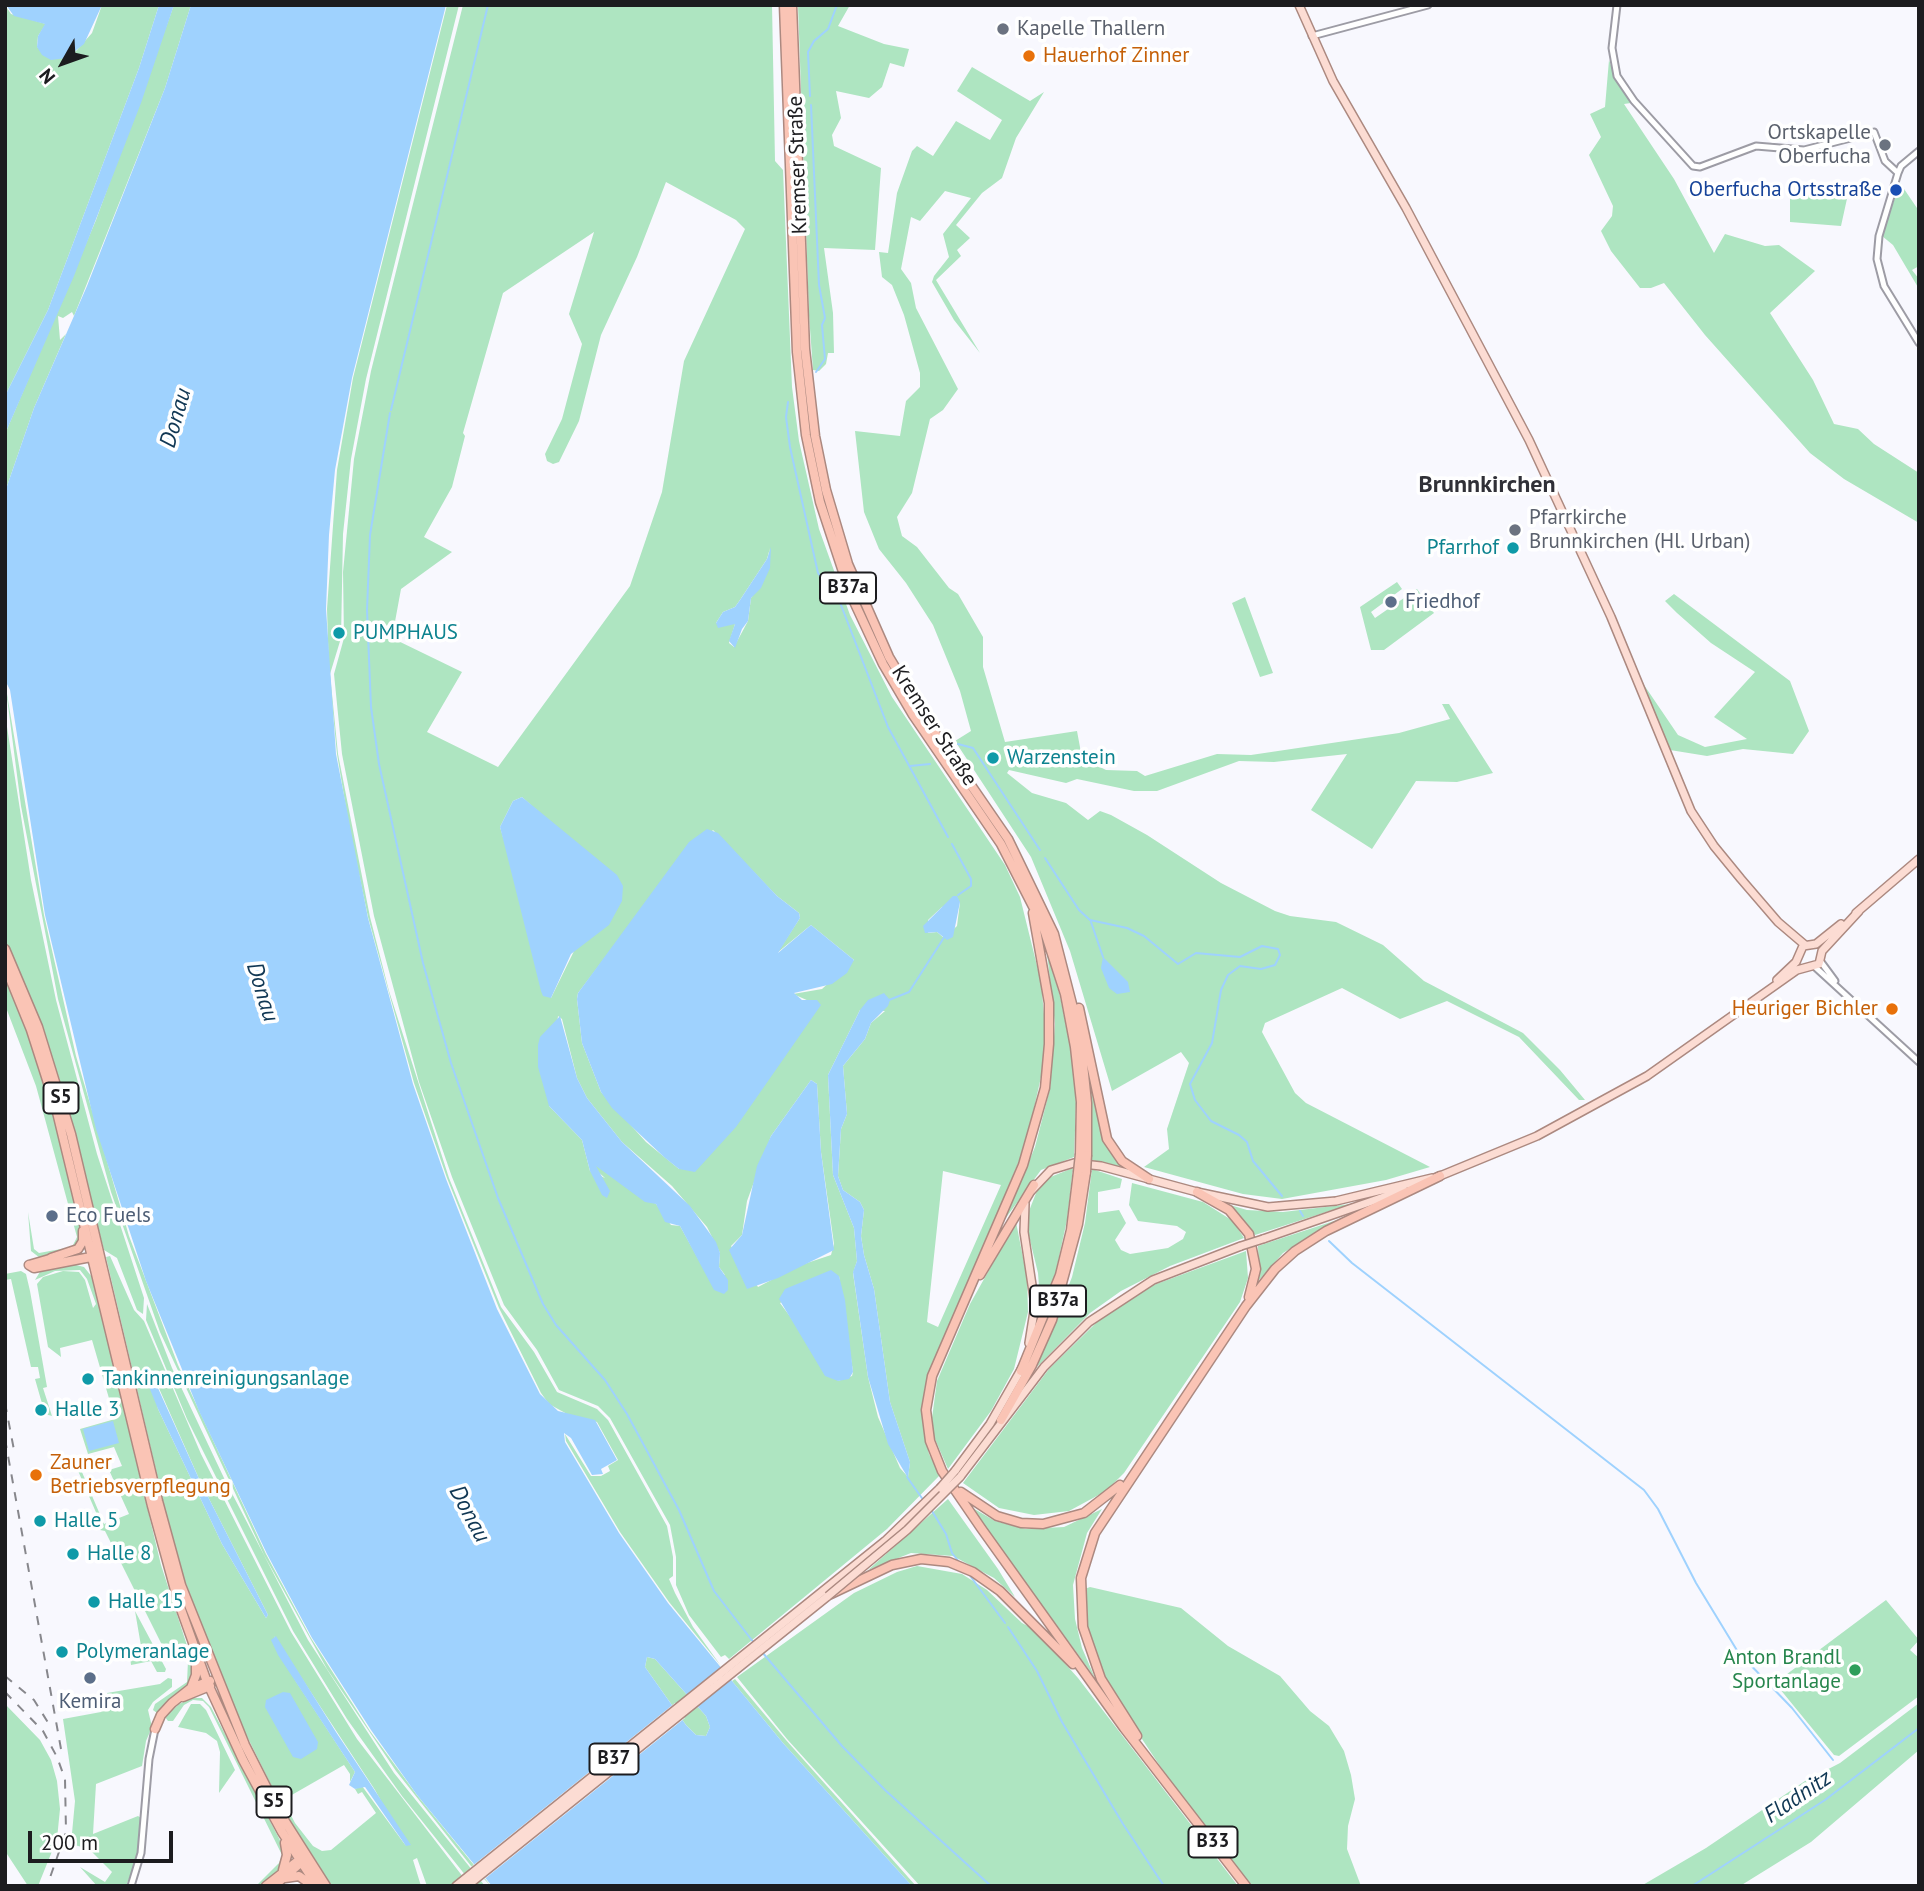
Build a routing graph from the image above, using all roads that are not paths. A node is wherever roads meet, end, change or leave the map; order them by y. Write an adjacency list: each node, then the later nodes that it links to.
1 (783, 5): 9 (highway, Kremser Straße / B37a)
2 (792, 5): 9 (highway, Kremser Straße / B37a)
3 (1299, 5): 6 (main road)
4 (1428, 5): 6 (street)
5 (1617, 5): 8 (street)
6 (1312, 36): 17 (main road)
7 (1919, 151): 8 (street)
8 (1898, 173): 10 (street)
9 (799, 303): 12 (highway, Kremser Straße / B37a)
10 (1919, 343)
11 (1919, 859): 14 (main road)
12 (1019, 867): 13 (highway, Kremser Straße / B37a); 19 (highway, Kremser Straße / B37a)
13 (1028, 893): 24 (highway, Kremser Straße / B37a); 35 (highway)
14 (1859, 911): 15 (main road); 18 (main road)
15 (1816, 944): 17 (main road); 18 (main road)
16 (5, 949): 31 (highway, S5)
17 (1801, 950): 20 (main road); 22 (main road)
18 (1822, 951): 20 (main road)
19 (1061, 955): 24 (highway, Kremser Straße / B37a); 27 (highway)
20 (1814, 964): 22 (main road); 23 (street)
21 (5, 967): 30 (highway, S5)
22 (1753, 1001): 26 (main road)
23 (1919, 1062)
24 (1084, 1154): 25 (highway, Kremser Straße / B37a, bridge)
25 (1082, 1172): 37 (highway, Kremser Straße / B37a); 38 (highway, Kremser Straße / B37a)
26 (1440, 1176): 29 (main road); 36 (highway); 38 (main road, bridge)
27 (1149, 1179): 28 (main road); 29 (main road)
28 (1034, 1185): 35 (highway); 37 (main road)
29 (1196, 1192): 36 (highway)
30 (80, 1204): 31 (highway, S5); 32 (highway)
31 (95, 1254): 32 (highway); 33 (highway); 34 (highway, S5); 44 (highway, S5)
32 (51, 1258): 33 (highway)
33 (72, 1262): 34 (highway)
34 (103, 1298): 43 (highway, S5)
35 (965, 1302): 40 (highway)
36 (1246, 1306): 39 (highway)
37 (1021, 1371): 41 (main road, B37)
38 (1001, 1420): 41 (main road, B37)
39 (1134, 1470): 40 (highway); 49 (highway)
40 (942, 1471): 46 (highway)
41 (957, 1474): 42 (main road, B37, bridge); 58 (main road, B37, bridge)
42 (828, 1595): 46 (highway, bridge); 59 (main road, B37)
43 (195, 1650): 44 (highway, S5); 45 (highway)
44 (211, 1683): 45 (highway); 47 (highway, S5); 51 (highway, S5)
45 (191, 1691): 47 (highway); 48 (highway)
46 (1103, 1699): 49 (highway)
47 (218, 1706): 50 (highway, S5)
48 (155, 1729): 53 (street)
49 (1180, 1799): 60 (highway, B33)
50 (282, 1832): 51 (highway, S5); 52 (highway)
51 (302, 1860): 52 (highway); 56 (highway, S5); 57 (highway, S5)
52 (282, 1875): 54 (highway); 55 (highway); 56 (highway)
53 (131, 1886)
54 (266, 1886)
55 (274, 1886)
56 (315, 1886)
57 (326, 1886)
58 (456, 1886)
59 (467, 1886)
60 (1246, 1886)

